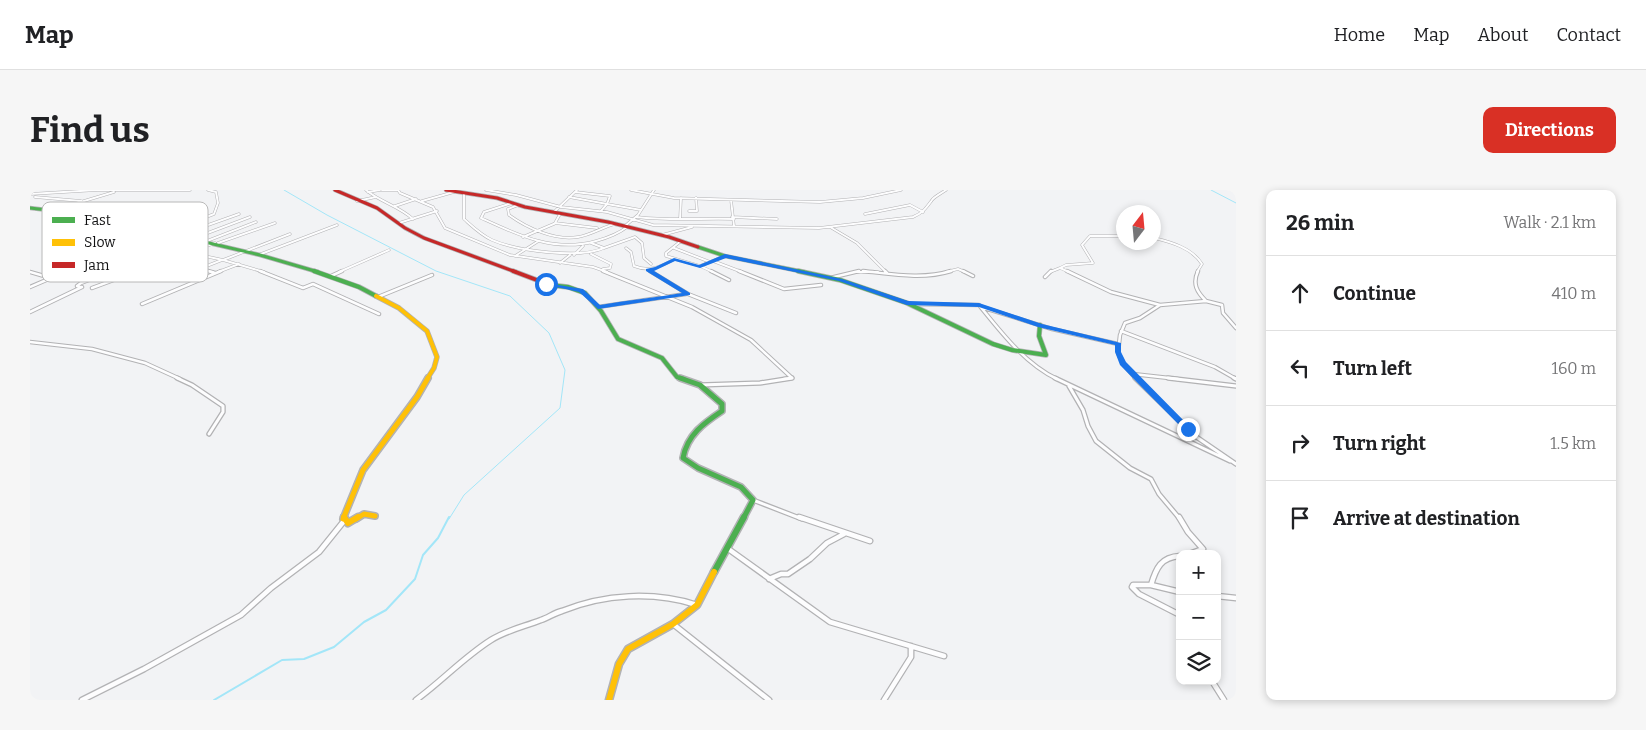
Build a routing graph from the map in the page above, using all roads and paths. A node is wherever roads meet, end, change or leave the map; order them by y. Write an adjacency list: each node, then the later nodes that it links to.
1 (119, 190): 2 (street); 18 (street); 33 (street)
2 (190, 190)
3 (208, 190): 48 (street)
4 (337, 190): 32 (street)
5 (381, 190): 6 (street); 15 (street)
6 (398, 190): 29 (street)
7 (446, 190): 17 (street)
8 (472, 190): 20 (street)
9 (486, 190): 21 (street)
10 (513, 190): 21 (street)
11 (631, 190): 22 (street)
12 (654, 190): 22 (street)
13 (901, 190): 31 (street)
14 (946, 190): 43 (street)
15 (367, 191): 23 (street)
16 (576, 191): 25 (street); 35 (street)
17 (454, 192): 20 (street); 34 (street)
18 (43, 193): 19 (street); 24 (street)
19 (30, 194)
20 (465, 194): 36 (street); 86 (street)
21 (509, 194): 30 (street)
22 (651, 194): 26 (street); 39 (street)
23 (376, 196): 32 (street); 37 (street)
24 (35, 197): 28 (street); 33 (street)
25 (570, 197): 35 (street); 38 (street)
26 (681, 198): 27 (street); 53 (street)
27 (696, 198): 31 (street); 42 (street)
28 (30, 199)
29 (416, 199): 34 (street); 37 (street)
30 (532, 200): 36 (street); 38 (street)
31 (731, 200): 51 (street)
32 (357, 201): 58 (street)
33 (83, 202)
34 (422, 202): 40 (street)
35 (607, 204): 39 (street); 41 (street)
36 (517, 205): 44 (street); 68 (street); 73 (street)
37 (395, 206): 52 (street)
38 (561, 207): 41 (street); 44 (street)
39 (641, 210): 49 (street)
40 (437, 211): 52 (street); 92 (street)
41 (601, 211): 55 (street)
42 (690, 211)
43 (923, 212): 47 (street); 66 (street)
44 (554, 213): 46 (street)
45 (239, 214): 62 (street)
46 (560, 214): 59 (street); 60 (street)
47 (865, 214)
48 (208, 216)
49 (637, 216): 53 (street); 55 (street)
50 (250, 218): 69 (street)
51 (733, 218): 53 (street); 54 (street); 64 (street)
52 (413, 219): 58 (street)
53 (680, 219)
54 (777, 219)
55 (634, 220): 63 (street); 65 (street)
56 (256, 222): 74 (street)
57 (275, 223): 79 (street)
58 (399, 223): 134 (street)
59 (556, 223): 67 (street); 68 (street)
60 (615, 224): 65 (street); 67 (street)
61 (337, 225): 89 (street)
62 (208, 226)
63 (693, 226): 64 (street); 71 (street)
64 (734, 226): 66 (street)
65 (626, 227): 71 (street); 80 (street)
66 (829, 227): 110 (street)
67 (599, 228): 68 (street)
68 (539, 230): 73 (street)
69 (208, 234)
70 (290, 234): 87 (street)
71 (662, 235): 76 (street)
72 (1116, 235): 104 (street)
73 (523, 237): 78 (street)
74 (208, 241)
75 (208, 241): 79 (street)
76 (681, 241): 85 (street); 93 (street)
77 (1161, 241): 129 (street)
78 (537, 242): 82 (street); 86 (street)
79 (217, 243): 81 (street); 87 (street)
80 (591, 244): 82 (street); 83 (street)
81 (208, 246)
82 (584, 246): 91 (street)
83 (604, 248): 90 (street); 101 (street)
84 (626, 248): 106 (street)
85 (673, 248): 95 (street); 98 (street)
86 (525, 249): 91 (street); 92 (street)
87 (247, 250): 89 (street); 96 (street)
88 (389, 250): 115 (street)
89 (261, 254): 115 (street)
90 (590, 254): 91 (street); 105 (street)
91 (572, 255): 99 (street)
92 (514, 256): 99 (street)
93 (725, 256): 97 (street); 117 (street)
94 (208, 257): 96 (street)
95 (674, 259): 103 (street); 106 (street)
96 (223, 260): 100 (street); 102 (street)
97 (713, 261): 98 (street); 123 (street)
98 (710, 262): 103 (street)
99 (560, 263): 105 (street)
100 (239, 264): 109 (street); 137 (street)
101 (651, 264)
102 (208, 266)
103 (700, 266): 118 (street)
104 (1060, 268): 116 (street); 132 (street)
105 (601, 270): 128 (street)
106 (648, 270): 126 (street)
107 (30, 272): 112 (street)
108 (208, 272): 109 (street)
109 (216, 273): 113 (street)
110 (887, 273): 114 (street); 117 (street)
111 (432, 275): 127 (street)
112 (42, 276)
113 (208, 276)
114 (973, 276)
115 (330, 277): 127 (street)
116 (1045, 277)
117 (830, 278): 130 (street)
118 (729, 280)
119 (42, 282): 124 (street)
120 (84, 282): 135 (street)
121 (108, 282): 125 (street)
122 (195, 282): 131 (street)
123 (821, 285)
124 (30, 287)
125 (92, 288)
126 (688, 294): 128 (street); 136 (street)
127 (378, 297): 153 (street)
128 (665, 297): 134 (street); 146 (street)
129 (1206, 301): 132 (street); 139 (street)
130 (907, 303): 133 (street); 143 (street)
131 (142, 304)
132 (1160, 305): 140 (street)
133 (980, 306): 138 (street); 143 (street)
134 (598, 307): 146 (street)
135 (30, 312)
136 (736, 313)
137 (380, 314)
138 (1040, 325): 142 (street); 143 (street)
139 (1236, 328)
140 (1121, 331): 142 (street); 145 (street)
141 (30, 342): 149 (street)
142 (1118, 344): 144 (street)
143 (1020, 352): 147 (street)
144 (1132, 374): 148 (street); 150 (street)
145 (1236, 379)
146 (700, 385): 151 (street)
147 (1069, 386): 150 (street); 157 (street)
148 (1236, 386)
149 (209, 434)
150 (1236, 464)
151 (754, 500): 154 (street); 156 (street)
152 (375, 516): 153 (street)
153 (344, 521): 170 (street)
154 (844, 534): 155 (street); 159 (street)
155 (870, 541)
156 (727, 548): 159 (street); 164 (street)
157 (1200, 550)
158 (1176, 556): 160 (street)
159 (769, 579): 167 (street)
160 (1151, 585): 161 (street); 165 (street)
161 (1176, 591)
162 (1221, 596): 163 (street)
163 (1236, 598)
164 (697, 605): 166 (street); 171 (street)
165 (1176, 614)
166 (672, 624): 172 (street); 173 (street)
167 (912, 646): 168 (street); 174 (street)
168 (944, 656)
169 (1215, 685): 175 (street)
170 (82, 700)
171 (416, 700)
172 (609, 700)
173 (770, 700)
174 (884, 700)
175 (1224, 700)

